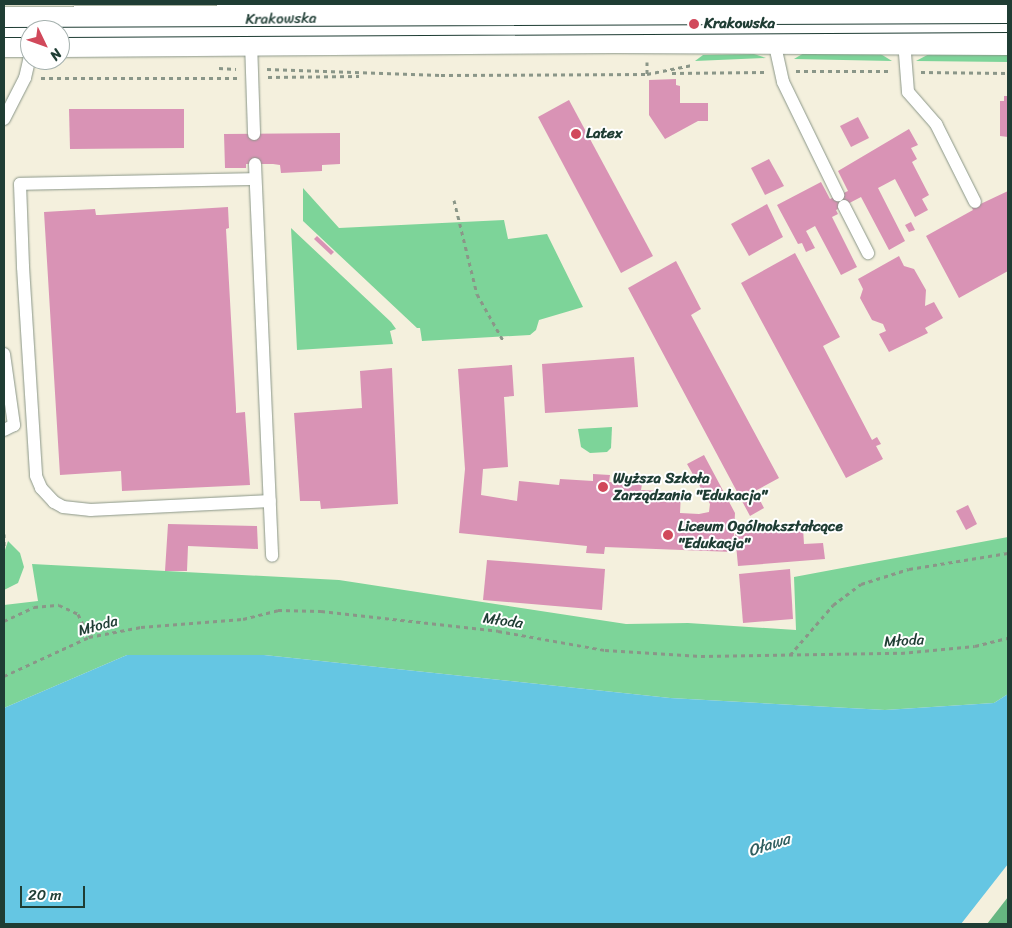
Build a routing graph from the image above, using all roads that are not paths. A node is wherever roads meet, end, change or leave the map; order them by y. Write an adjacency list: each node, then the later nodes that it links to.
1 (827, 10): 3 (main road, Krakowska); 4 (main road, Krakowska)
2 (479, 11): 3 (main road, Krakowska); 7 (main road, Krakowska)
3 (557, 11)
4 (1008, 18): 10 (main road, Krakowska)
5 (4, 20): 6 (main road, Krakowska)
6 (20, 21)
7 (70, 24)
8 (70, 25): 11 (main road, Krakowska)
9 (774, 41): 10 (main road, Krakowska); 11 (main road, Krakowska); 20 (lane)
10 (904, 41): 19 (lane)
11 (251, 42): 16 (lane)
12 (4, 43): 13 (main road)
13 (20, 43)
14 (27, 70): 15 (lane)
15 (4, 120)
16 (254, 134)
17 (255, 164): 18 (lane)
18 (255, 179): 23 (lane); 23 (lane)
19 (975, 202)
20 (868, 253)
21 (4, 354): 22 (lane)
22 (4, 430)
23 (270, 501): 24 (lane)
24 (272, 556)

